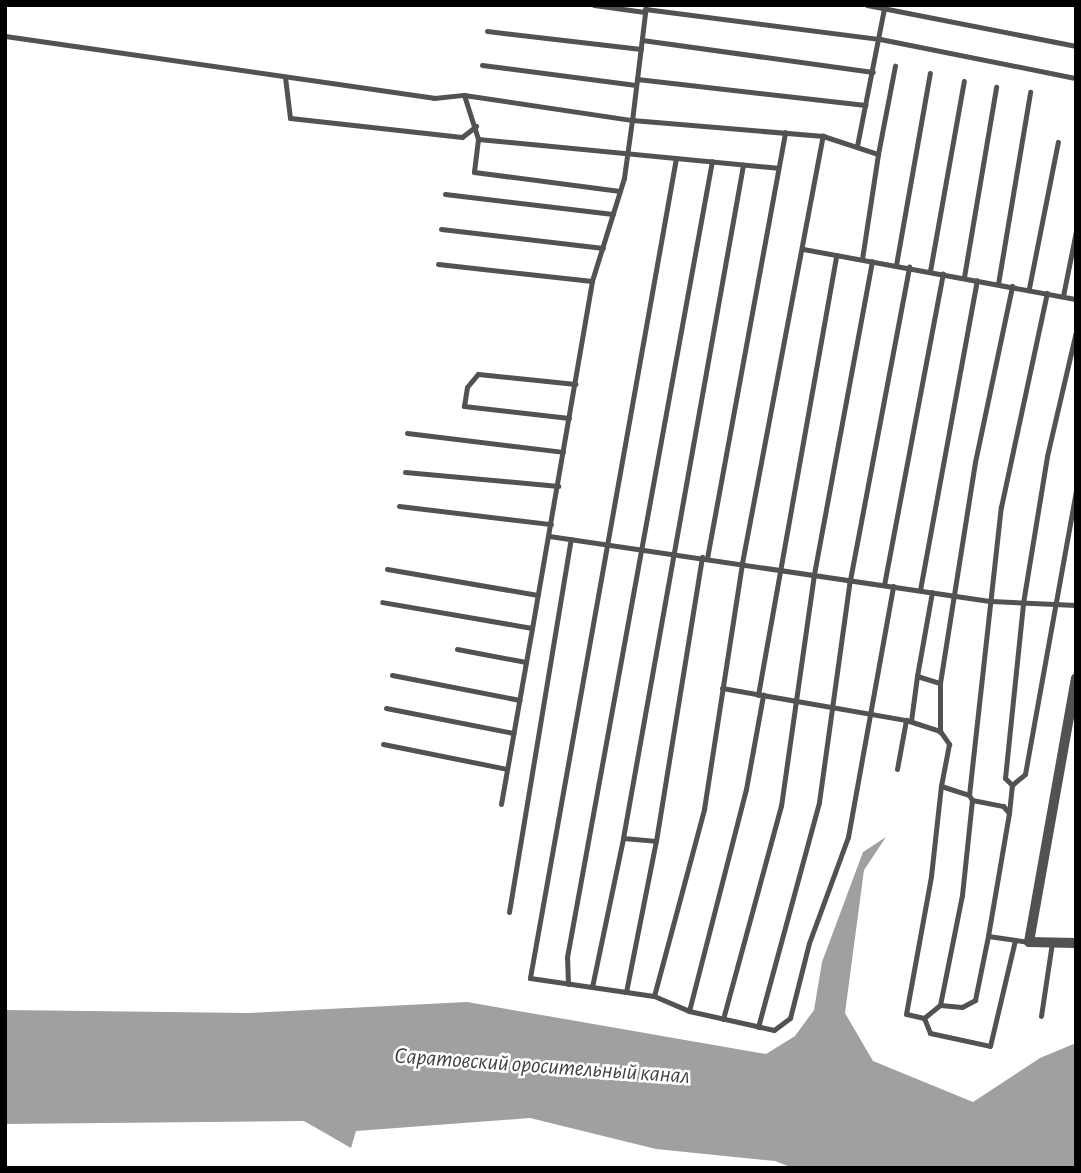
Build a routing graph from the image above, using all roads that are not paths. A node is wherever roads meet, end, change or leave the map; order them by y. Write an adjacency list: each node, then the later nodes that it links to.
1 (594, 5): 4 (lane)
2 (867, 5): 3 (lane)
3 (884, 8): 7 (lane); 9 (lane)
4 (645, 9): 7 (lane); 8 (lane)
5 (487, 31): 10 (lane)
6 (5, 36): 15 (lane)
7 (880, 39): 13 (lane); 16 (lane)
8 (642, 40): 10 (lane); 13 (lane)
9 (1076, 47)
10 (640, 48): 18 (lane)
11 (482, 65): 18 (lane)
12 (895, 66): 31 (lane)
13 (873, 72): 22 (lane)
14 (930, 72): 47 (lane)
15 (285, 77): 21 (lane); 24 (lane)
16 (1076, 78)
17 (964, 81): 49 (lane)
18 (637, 82): 22 (lane); 23 (lane)
19 (996, 88): 51 (lane)
20 (1030, 92): 54 (lane)
21 (464, 95): 23 (lane); 24 (lane)
22 (866, 105): 29 (lane)
23 (632, 120): 25 (lane); 30 (lane)
24 (476, 126): 27 (lane)
25 (785, 132): 26 (lane); 35 (lane)
26 (823, 135): 29 (lane); 42 (lane)
27 (478, 139): 30 (lane); 36 (lane)
28 (1058, 142): 56 (lane)
29 (857, 146): 31 (lane)
30 (628, 153): 32 (lane); 36 (lane)
31 (878, 154): 44 (lane)
32 (676, 158): 33 (lane); 72 (lane)
33 (712, 161): 34 (lane); 73 (lane)
34 (743, 165): 35 (lane); 74 (lane)
35 (778, 168): 75 (lane)
36 (620, 191): 38 (lane)
37 (445, 194): 38 (lane)
38 (613, 214): 41 (lane)
39 (442, 229): 41 (lane)
40 (1076, 231): 58 (lane)
41 (603, 248): 53 (lane)
42 (803, 249): 43 (lane); 76 (lane)
43 (836, 255): 44 (lane); 77 (lane)
44 (862, 259): 45 (lane)
45 (872, 261): 47 (lane); 79 (lane)
46 (438, 264): 53 (lane)
47 (896, 265): 48 (lane)
48 (909, 267): 49 (lane); 80 (lane)
49 (930, 271): 50 (lane)
50 (943, 274): 51 (lane); 81 (lane)
51 (964, 277): 52 (lane)
52 (977, 280): 54 (lane); 83 (lane)
53 (593, 281): 61 (lane)
54 (998, 284): 55 (lane)
55 (1012, 286): 56 (lane); 86 (lane)
56 (1028, 289): 57 (lane)
57 (1047, 293): 58 (lane); 87 (lane)
58 (1063, 296): 59 (lane)
59 (1076, 299)
60 (1076, 331): 89 (lane)
61 (575, 384): 62 (lane); 62 (lane)
62 (569, 418): 64 (lane)
63 (407, 433): 64 (lane)
64 (563, 452): 66 (lane)
65 (405, 471): 66 (lane)
66 (558, 486): 69 (lane)
67 (1076, 491): 90 (lane)
68 (399, 506): 69 (lane)
69 (551, 524): 70 (lane)
70 (549, 536): 71 (lane); 85 (lane)
71 (571, 539): 72 (lane); 119 (lane)
72 (606, 544): 73 (lane); 125 (lane)
73 (640, 549): 74 (lane); 125 (lane)
74 (672, 553): 75 (lane); 117 (lane)
75 (704, 558): 76 (lane); 118 (lane)
76 (742, 563): 77 (lane); 99 (lane)
77 (778, 568): 79 (lane); 100 (lane)
78 (387, 569): 85 (lane)
79 (814, 574): 80 (lane); 102 (lane)
80 (850, 580): 81 (lane); 103 (lane)
81 (884, 585): 82 (lane)
82 (893, 586): 83 (lane); 105 (lane)
83 (920, 590): 84 (lane)
84 (932, 592): 86 (lane); 96 (lane)
85 (538, 595): 92 (lane)
86 (955, 596): 87 (lane); 98 (lane)
87 (991, 601): 89 (lane); 114 (lane)
88 (382, 602): 92 (lane)
89 (1023, 603): 90 (lane); 112 (lane)
90 (1057, 603): 91 (lane); 112 (lane)
91 (1076, 605)
92 (532, 628): 94 (lane)
93 (457, 649): 94 (lane)
94 (526, 662): 101 (lane)
95 (392, 674): 101 (lane)
96 (917, 676): 98 (lane); 106 (lane)
97 (1076, 678): 122 (street)
98 (940, 683): 107 (lane)
99 (722, 688): 100 (lane); 128 (lane)
100 (760, 695): 102 (lane); 130 (lane)
101 (520, 699): 108 (lane)
102 (796, 701): 103 (lane); 133 (lane)
103 (833, 707): 105 (lane); 134 (lane)
104 (386, 708): 108 (lane)
105 (872, 714): 106 (lane); 134 (lane)
106 (908, 720): 107 (lane); 111 (lane)
107 (940, 732): 113 (lane)
108 (514, 733): 110 (lane)
109 (383, 744): 110 (lane)
110 (508, 769): 115 (lane)
111 (897, 769)
112 (1012, 785): 116 (lane)
113 (941, 786): 114 (lane); 132 (lane)
114 (970, 798): 116 (lane); 129 (lane)
115 (501, 804)
116 (1009, 813): 120 (lane)
117 (623, 838): 118 (lane); 126 (lane)
118 (656, 841): 127 (lane)
119 (509, 912)
120 (988, 936): 121 (lane); 129 (lane)
121 (1015, 940): 122 (lane); 132 (lane)
122 (1029, 942): 123 (street)
123 (1052, 943): 124 (street); 131 (lane)
124 (1076, 943)
125 (568, 984): 126 (lane)
126 (592, 987): 127 (lane)
127 (626, 992): 128 (lane)
128 (654, 996): 130 (lane)
129 (940, 1005): 132 (lane)
130 (689, 1011): 133 (lane)
131 (1041, 1016)
132 (924, 1018)
133 (723, 1019): 134 (lane)
134 (758, 1027)

